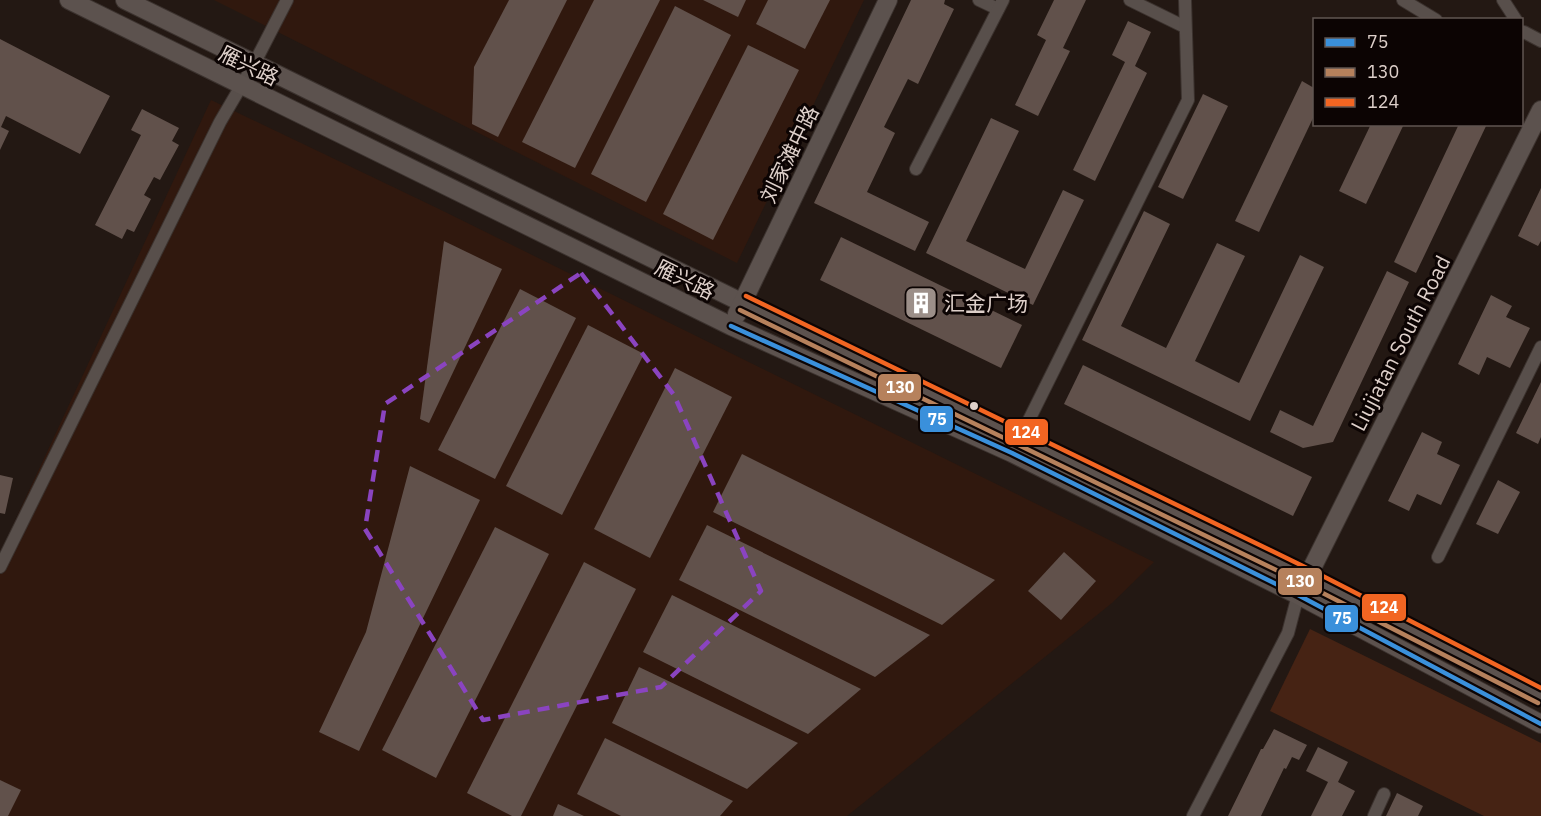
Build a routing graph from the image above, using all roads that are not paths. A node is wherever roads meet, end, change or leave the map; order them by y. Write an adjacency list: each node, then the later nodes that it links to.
1 (69, 0): 17 (main road, 雁兴路)
2 (125, 0): 16 (main road, 雁兴路)
3 (287, 0): 16 (street)
4 (888, 0): 20 (main road, 刘家滩中路)
5 (979, 0): 10 (street)
6 (1130, 0): 13 (street)
7 (1185, 0): 13 (street)
8 (1403, 0): 11 (street)
9 (1503, 0): 12 (street)
10 (1001, 5): 19 (street)
11 (1433, 18)
12 (1515, 18)
13 (1185, 27): 23 (street)
14 (1523, 32): 15 (street)
15 (1541, 41)
16 (254, 64): 17 (street); 20 (main road, 雁兴路)
17 (241, 86): 21 (main road, 雁兴路); 25 (street)
18 (1541, 110): 26 (main road, Liujiatan South Road)
19 (915, 169)
20 (743, 303): 21 (main road, 刘家滩中路); 23 (main road, 雁兴路)
21 (731, 326): 23 (main road, 雁兴路)
22 (1541, 347): 24 (street)
23 (1016, 445): 26 (main road, 雁兴路); 27 (main road, 雁兴路)
24 (1438, 557)
25 (0, 567)
26 (1308, 576): 27 (main road, Liujiatan South Road); 28 (main road, 雁兴路)
27 (1298, 595): 29 (main road, 雁兴路); 31 (street)
28 (1541, 696)
29 (1541, 724)
30 (1384, 794): 32 (street)
31 (1193, 816)
32 (1374, 816)

